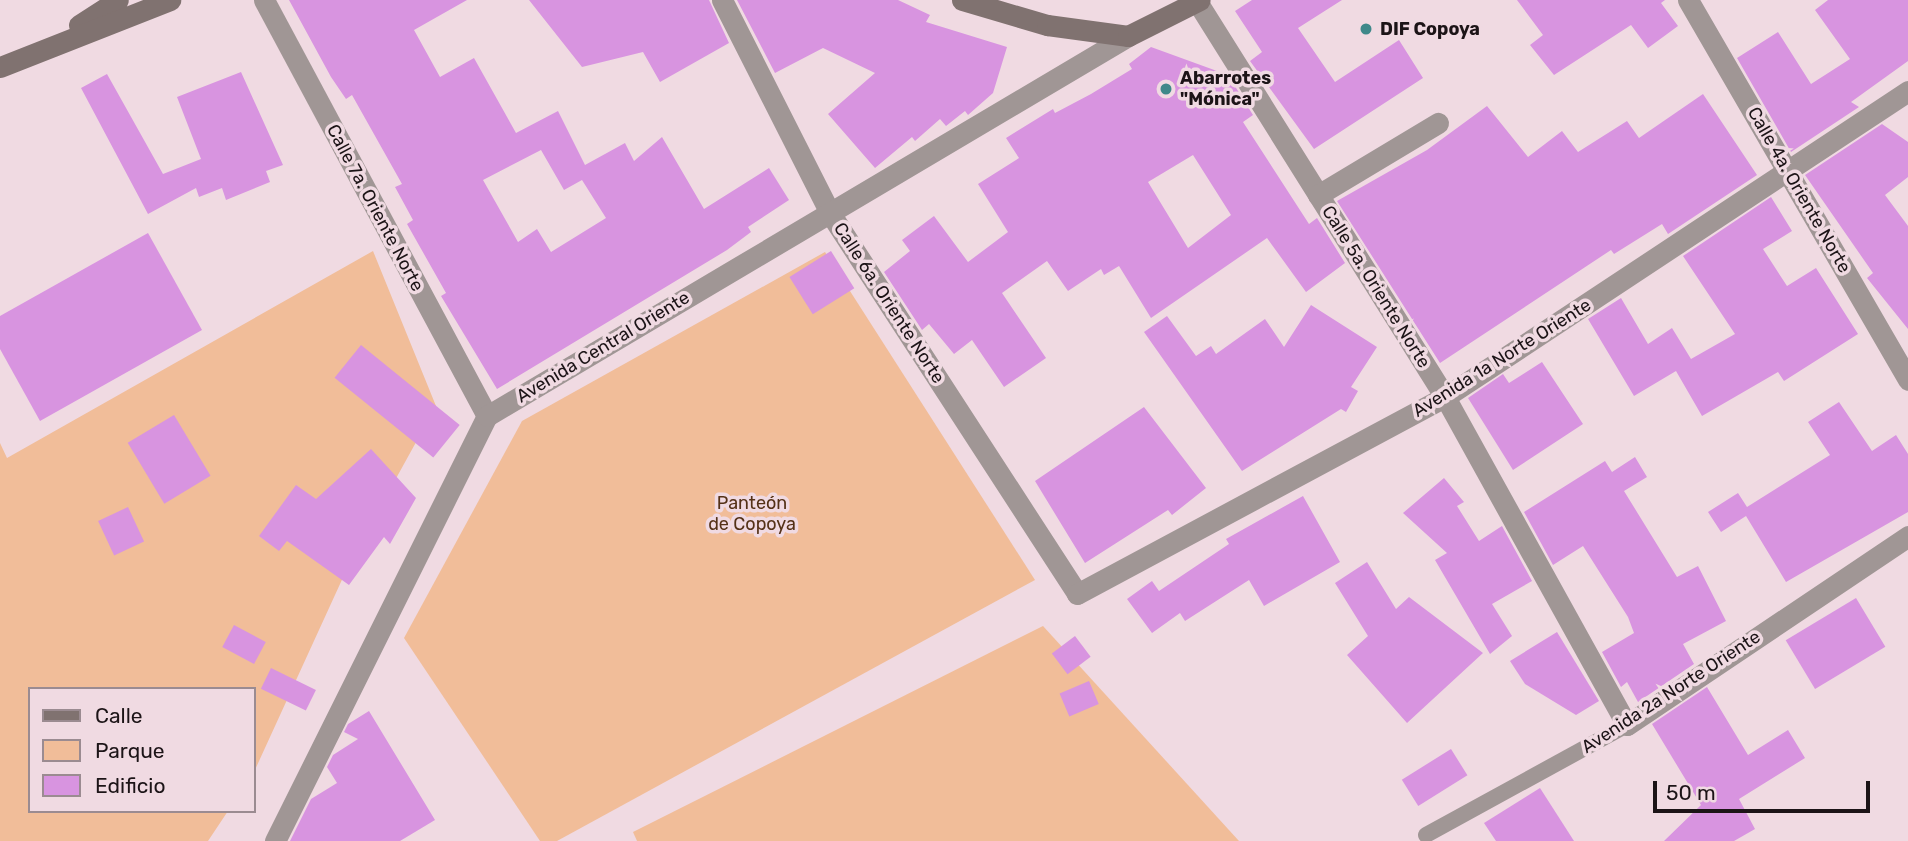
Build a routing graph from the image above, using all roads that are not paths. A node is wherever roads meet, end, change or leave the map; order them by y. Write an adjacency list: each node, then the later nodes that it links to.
1 (118, 0): 9 (street)
2 (170, 0): 9 (street)
3 (264, 0): 18 (street, Calle 7a. Oriente Norte)
4 (722, 0): 15 (street, Calle 6a. Oriente Norte)
5 (962, 0): 8 (street)
6 (1688, 0): 13 (street, Calle 4a. Oriente Norte)
7 (1198, 1): 8 (street, Avenida Central Oriente); 14 (street, Calle 5a. Oriente Norte)
8 (1128, 36): 15 (street, Avenida Central Oriente)
9 (41, 50): 10 (street)
10 (0, 67)
11 (1908, 91): 13 (street, Avenida 1a Norte Oriente)
12 (1438, 123): 14 (street)
13 (1789, 170): 16 (street, Calle 4a. Oriente Norte); 17 (street, Avenida 1a Norte Oriente)
14 (1318, 195): 17 (street, Calle 5a. Oriente Norte)
15 (830, 213): 18 (street, Avenida Central Oriente); 20 (street, Calle 6a. Oriente Norte)
16 (1908, 380)
17 (1446, 397): 20 (street, Avenida 1a Norte Oriente); 21 (street, Calle 5a. Oriente Norte)
18 (487, 416): 23 (street)
19 (1908, 536): 21 (street, Avenida 2a Norte Oriente)
20 (1077, 594)
21 (1627, 725): 22 (lane, Avenida 2a Norte Oriente)
22 (1426, 835)
23 (275, 841)

